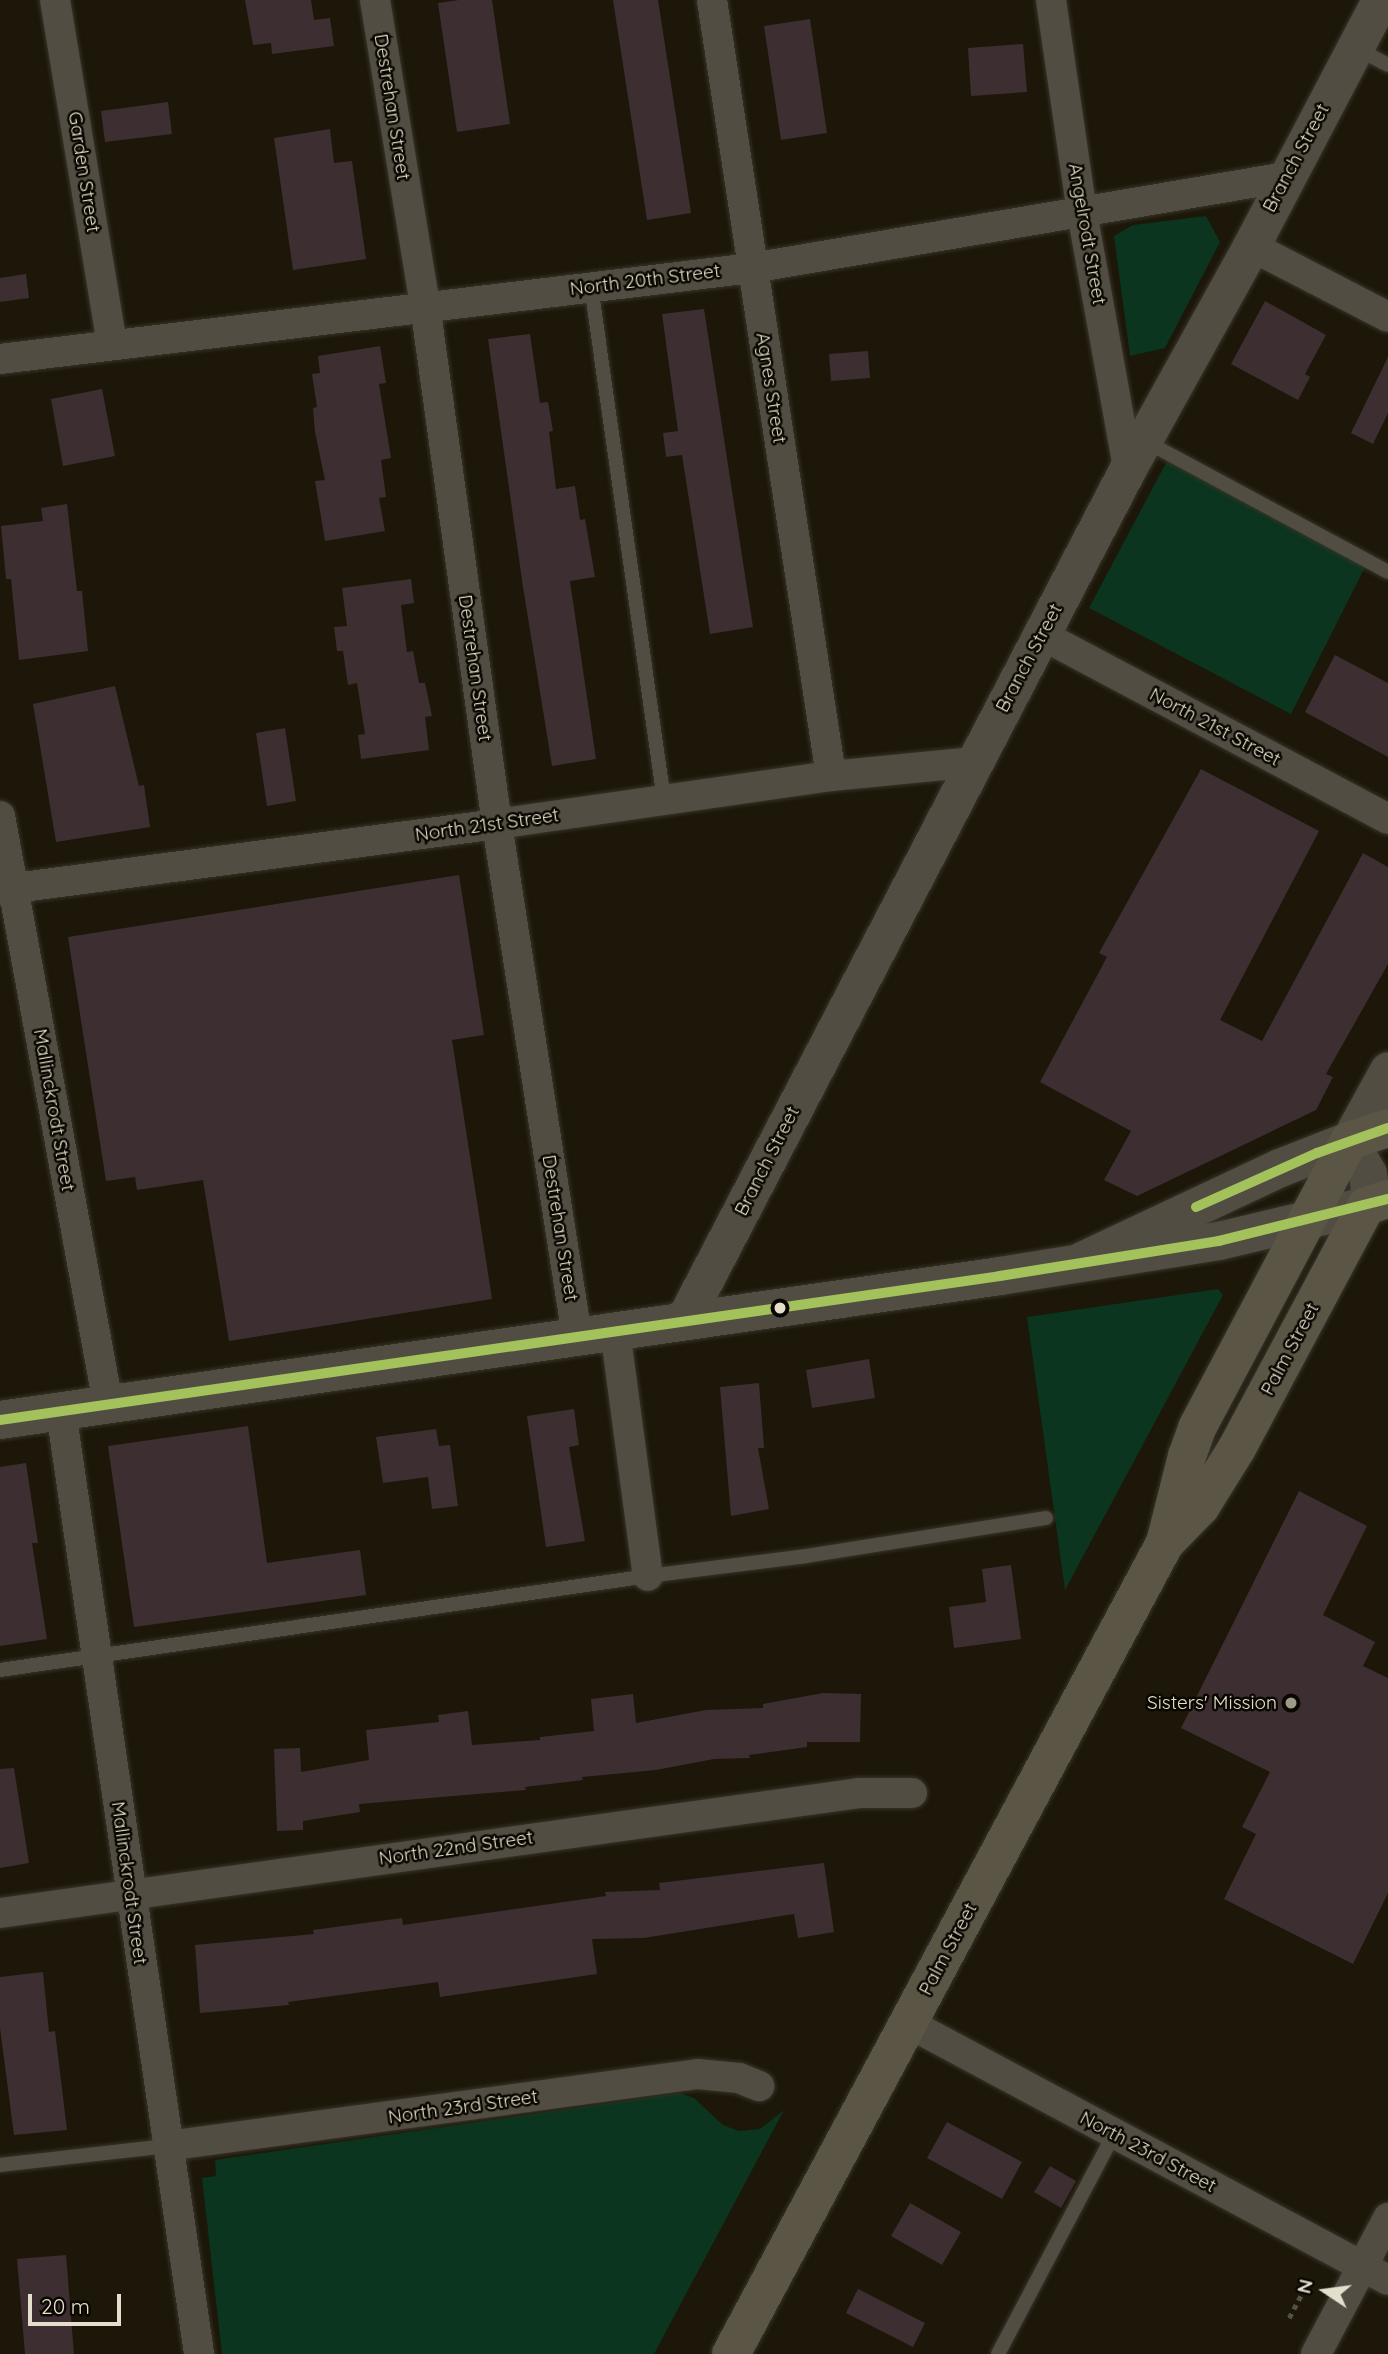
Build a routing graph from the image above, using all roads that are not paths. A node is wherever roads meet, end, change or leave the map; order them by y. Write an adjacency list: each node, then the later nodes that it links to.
1 (55, 0): 15 (street, Garden Street)
2 (374, 0): 13 (street, Destrehan Street)
3 (712, 0): 11 (street, Agnes Street)
4 (1051, 0): 9 (street, Angelrodt Street)
5 (1380, 0): 6 (street, Branch Street)
6 (1355, 48): 7 (lane); 8 (street, Branch Street)
7 (1388, 65)
8 (1286, 177): 9 (street, North 20th Street); 10 (street, Branch Street)
9 (1082, 212): 11 (street, North 20th Street); 17 (street, Angelrodt Street)
10 (1251, 246): 14 (street); 17 (street, Branch Street)
11 (752, 268): 12 (street, North 20th Street); 21 (street, Agnes Street)
12 (591, 286): 13 (street, North 20th Street); 22 (lane)
13 (425, 305): 15 (street, North 20th Street); 25 (street, Destrehan Street)
14 (1388, 317)
15 (112, 344): 16 (street, North 20th Street)
16 (0, 359)
17 (1136, 454): 18 (lane); 19 (street, Branch Street)
18 (1388, 572)
19 (1042, 635): 20 (street, Branch Street); 24 (street, North 21st Street)
20 (974, 762): 21 (street, North 21st Street); 33 (street, Branch Street)
21 (831, 776): 22 (street, North 21st Street)
22 (664, 800): 25 (street, North 21st Street)
23 (0, 816): 26 (street, Mallinckrodt Street)
24 (1388, 819)
25 (497, 824): 26 (street, North 21st Street); 35 (street, Destrehan Street)
26 (7, 889): 36 (street, Mallinckrodt Street)
27 (1388, 1070): 29 (street, Palm Street)
28 (1388, 1128): 29 (main road)
29 (1349, 1141): 30 (main road, Palm Street); 31 (main road, Palm Street); 32 (main road)
30 (1377, 1203): 31 (main road); 40 (main road, Palm Street)
31 (1307, 1221): 32 (main road); 40 (main road, Palm Street)
32 (1082, 1261): 33 (main road)
33 (684, 1320): 34 (main road)
34 (615, 1330): 35 (main road); 41 (street)
35 (576, 1336): 36 (main road)
36 (108, 1404): 37 (main road)
37 (61, 1411): 38 (main road); 42 (street, Mallinckrodt Street)
38 (0, 1420)
39 (1046, 1518): 41 (lane)
40 (1164, 1543): 47 (main road, Palm Street)
41 (648, 1576): 42 (lane)
42 (96, 1656): 43 (lane); 45 (street, Mallinckrodt Street)
43 (0, 1670)
44 (912, 1793): 45 (street, North 22nd Street)
45 (130, 1893): 46 (street, North 22nd Street); 50 (street, Mallinckrodt Street)
46 (0, 1913)
47 (908, 2023): 49 (street, North 23rd Street); 55 (main road, Palm Street)
48 (759, 2085): 50 (street, North 23rd Street)
49 (1114, 2134): 53 (street, North 23rd Street); 56 (lane)
50 (167, 2146): 51 (lane); 54 (street, Mallinckrodt Street)
51 (0, 2165)
52 (1388, 2218): 53 (street)
53 (1375, 2273): 57 (street)
54 (199, 2354)
55 (731, 2354)
56 (998, 2354)
57 (1317, 2354)

